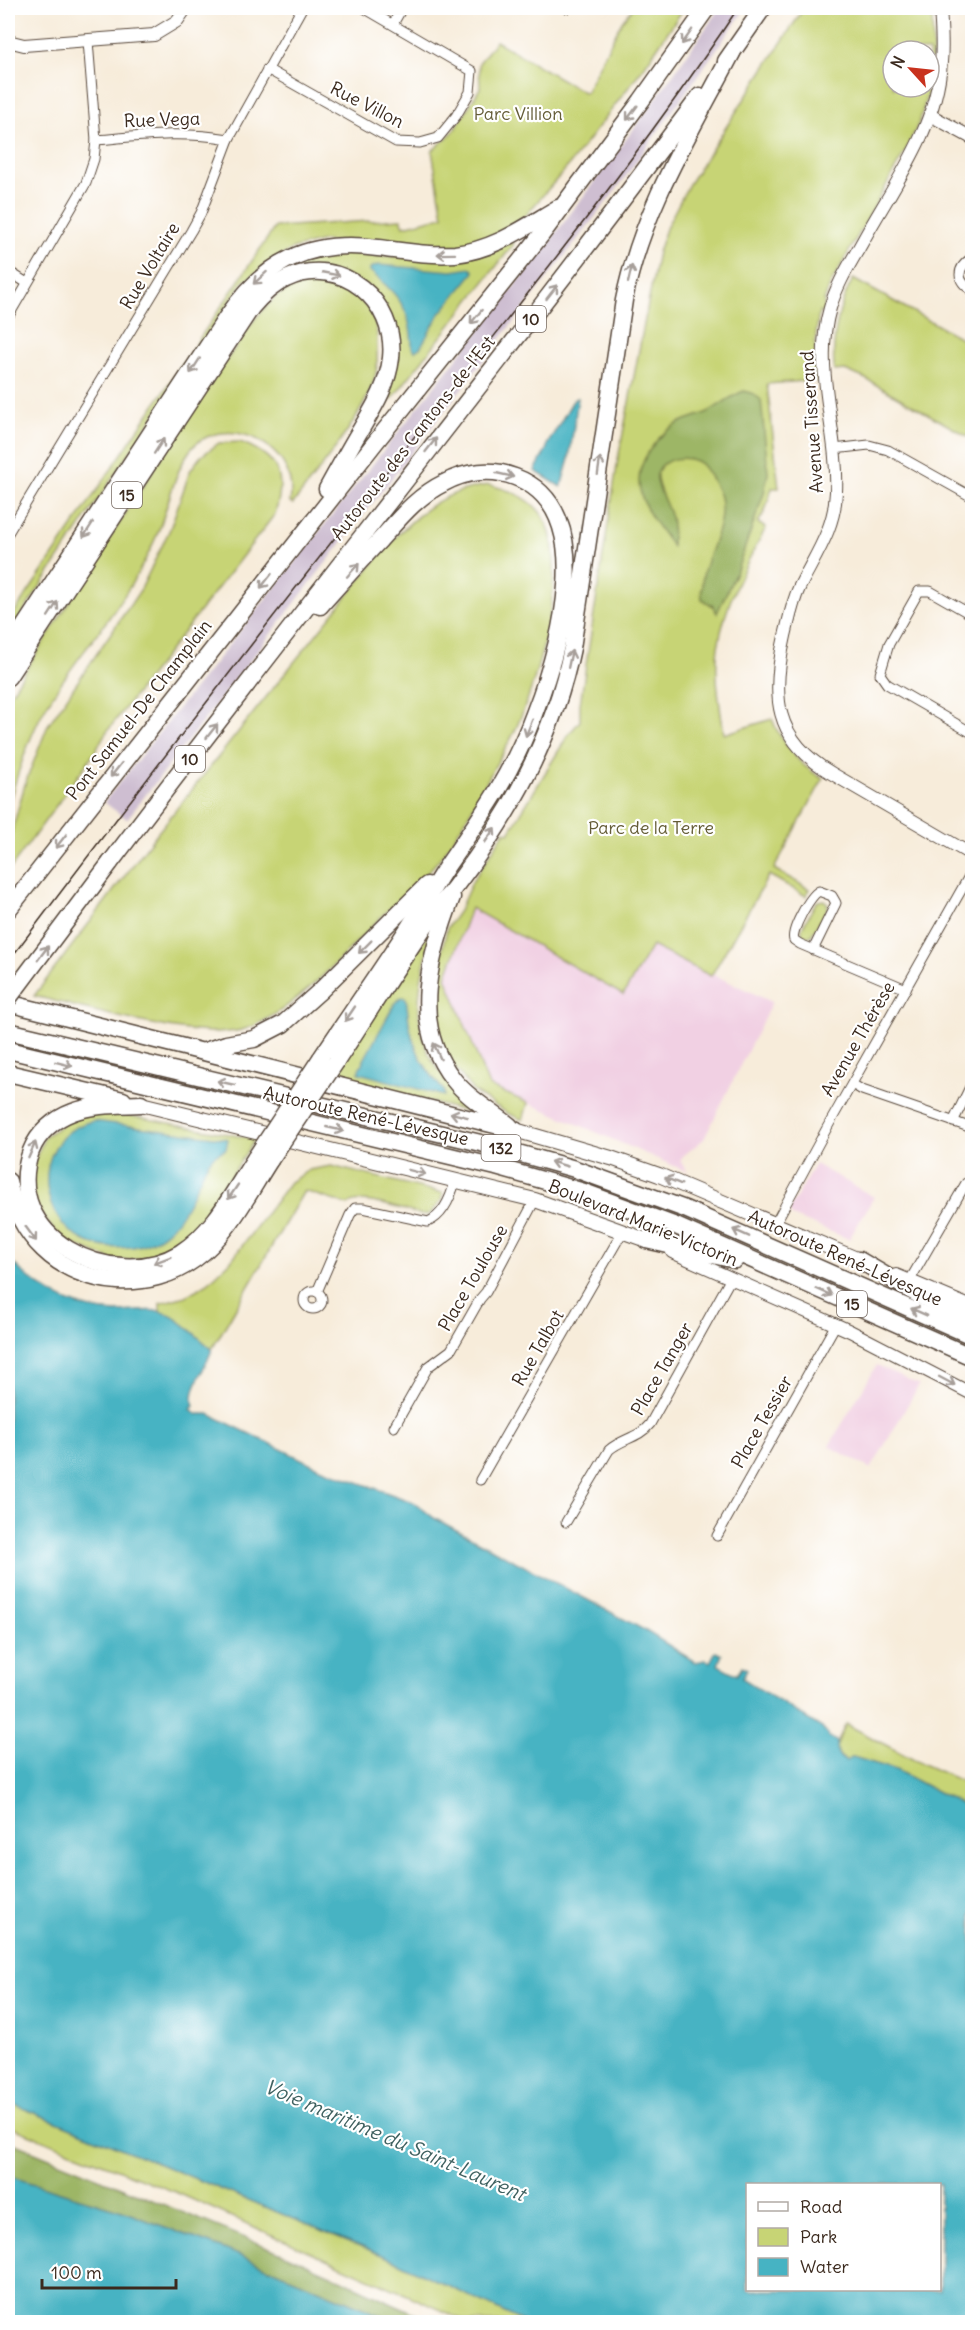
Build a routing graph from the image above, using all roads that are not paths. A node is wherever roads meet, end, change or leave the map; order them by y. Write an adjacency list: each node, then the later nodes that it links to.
1 (186, 8): 10 (street)
2 (302, 8): 12 (street, Rue Voltaire)
3 (364, 8): 8 (street, Rue Villon)
4 (402, 8): 8 (street)
5 (707, 8): 17 (highway, Autoroute des Cantons-de-l'Est / 10, one-way to 17)
6 (763, 8): 11 (highway, Autoroute des Cantons-de-l'Est / 10)
7 (939, 8): 13 (street, Avenue Tisserand)
8 (393, 24): 12 (street, Rue Villon)
9 (8, 41): 10 (street)
10 (88, 41): 16 (street)
11 (732, 53): 31 (highway, Autoroute des Cantons-de-l'Est / 10, one-way to 11); 36 (highway, one-way to 11)
12 (267, 69): 14 (street, Rue Voltaire)
13 (930, 115): 15 (street); 23 (street, Avenue Tisserand)
14 (229, 138): 16 (street, Rue Vega); 25 (street, Rue Voltaire)
15 (972, 138)
16 (96, 140): 20 (street)
17 (564, 204): 26 (highway, Autoroute des Cantons-de-l'Est / 10, one-way to 26); 28 (highway, one-way to 28)
18 (972, 258): 21 (street)
19 (8, 271): 20 (street)
20 (27, 283): 22 (street)
21 (972, 290)
22 (8, 317)
23 (834, 449): 24 (street); 33 (street, Avenue Tisserand)
24 (972, 497)
25 (8, 533)
26 (302, 535): 28 (highway, 15, one-way to 26); 37 (highway, Pont Samuel-De Champlain / 10, one-way to 37)
27 (972, 615): 32 (street)
28 (14, 655): 29 (highway); 30 (highway)
29 (8, 677)
30 (8, 683)
31 (243, 691): 34 (highway, one-way to 34); 40 (highway, 10, one-way to 31, bridge)
32 (972, 733)
33 (972, 855)
34 (447, 866): 43 (highway, one-way to 43); 44 (highway, one-way to 44)
35 (972, 871): 39 (street, Avenue Thérèse)
36 (458, 884): 44 (highway); 51 (highway, one-way to 36)
37 (8, 910)
38 (813, 950): 38 (street); 39 (street)
39 (906, 989): 47 (street, Avenue Thérèse)
40 (11, 1001): 43 (highway)
41 (8, 1031): 68 (highway, Autoroute René-Lévesque / 132, one-way to 41)
42 (8, 1050): 61 (highway, Autoroute René-Lévesque / 132, one-way to 61)
43 (205, 1051): 51 (highway, one-way to 43)
44 (328, 1060): 52 (highway, bridge)
45 (8, 1073): 48 (highway)
46 (972, 1083): 49 (street)
47 (852, 1084): 49 (street); 57 (street, Avenue Thérèse)
48 (141, 1104): 52 (highway, one-way to 48); 54 (main road, Boulevard Marie-Victorin, one-way to 54)
49 (953, 1122): 50 (street)
50 (972, 1128)
51 (515, 1130): 57 (main road, one-way to 51)
52 (263, 1159): 53 (highway, one-way to 52)
53 (8, 1181)
54 (455, 1181): 56 (main road, Boulevard Marie-Victorin); 64 (street)
55 (966, 1183): 63 (street)
56 (535, 1200): 58 (main road, Boulevard Marie-Victorin); 71 (street, Place Toulouse)
57 (775, 1224): 60 (main road)
58 (623, 1231): 59 (main road, Boulevard Marie-Victorin); 72 (street, Rue Talbot)
59 (646, 1240): 61 (highway); 62 (street, Boulevard Marie-Victorin)
60 (859, 1260): 63 (street); 66 (highway)
61 (771, 1268): 69 (highway, Autoroute René-Lévesque / 15, one-way to 69)
62 (731, 1278): 67 (street, Boulevard Marie-Victorin); 73 (street, Place Tanger)
63 (910, 1280): 65 (street)
64 (317, 1292)
65 (972, 1307)
66 (972, 1322)
67 (836, 1324): 70 (street, Boulevard Marie-Victorin, one-way to 70); 74 (street, Place Tessier)
68 (972, 1336)
69 (972, 1357)
70 (972, 1394)
71 (394, 1426)
72 (480, 1480)
73 (567, 1522)
74 (717, 1536)

